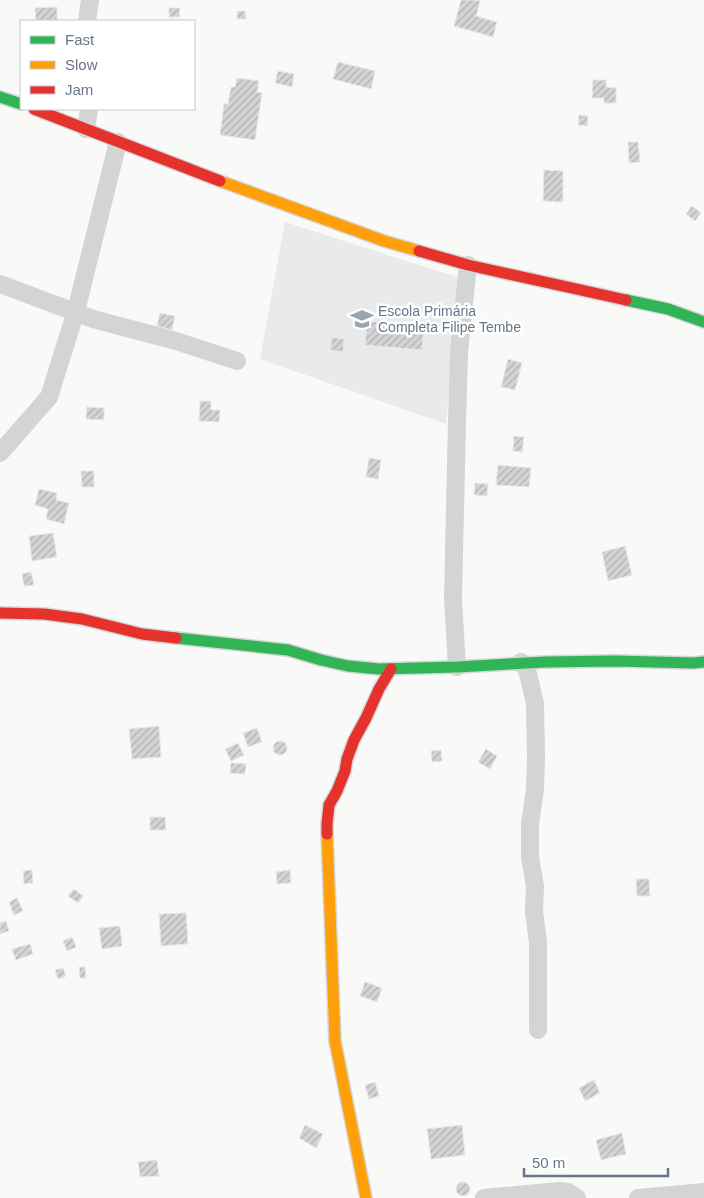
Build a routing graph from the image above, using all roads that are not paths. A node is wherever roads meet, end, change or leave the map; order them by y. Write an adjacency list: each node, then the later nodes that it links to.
1 (90, 0): 2 (street)
2 (87, 20)
3 (0, 97): 4 (street)
4 (20, 104)
5 (37, 110): 7 (street)
6 (89, 110): 7 (street)
7 (86, 129): 8 (street)
8 (118, 142): 9 (street); 11 (street)
9 (468, 265): 12 (street); 18 (street)
10 (0, 284): 11 (street)
11 (76, 311): 13 (street); 14 (street)
12 (704, 322)
13 (237, 361)
14 (0, 453)
15 (0, 613): 19 (street)
16 (521, 662): 17 (street); 18 (street); 22 (street)
17 (704, 662)
18 (457, 666): 20 (street)
19 (368, 668): 20 (street); 21 (street)
20 (390, 669): 21 (street)
21 (379, 689): 24 (street)
22 (538, 1030)
23 (704, 1192): 27 (street)
24 (366, 1198)
25 (484, 1198): 26 (street)
26 (577, 1198)
27 (638, 1198)

